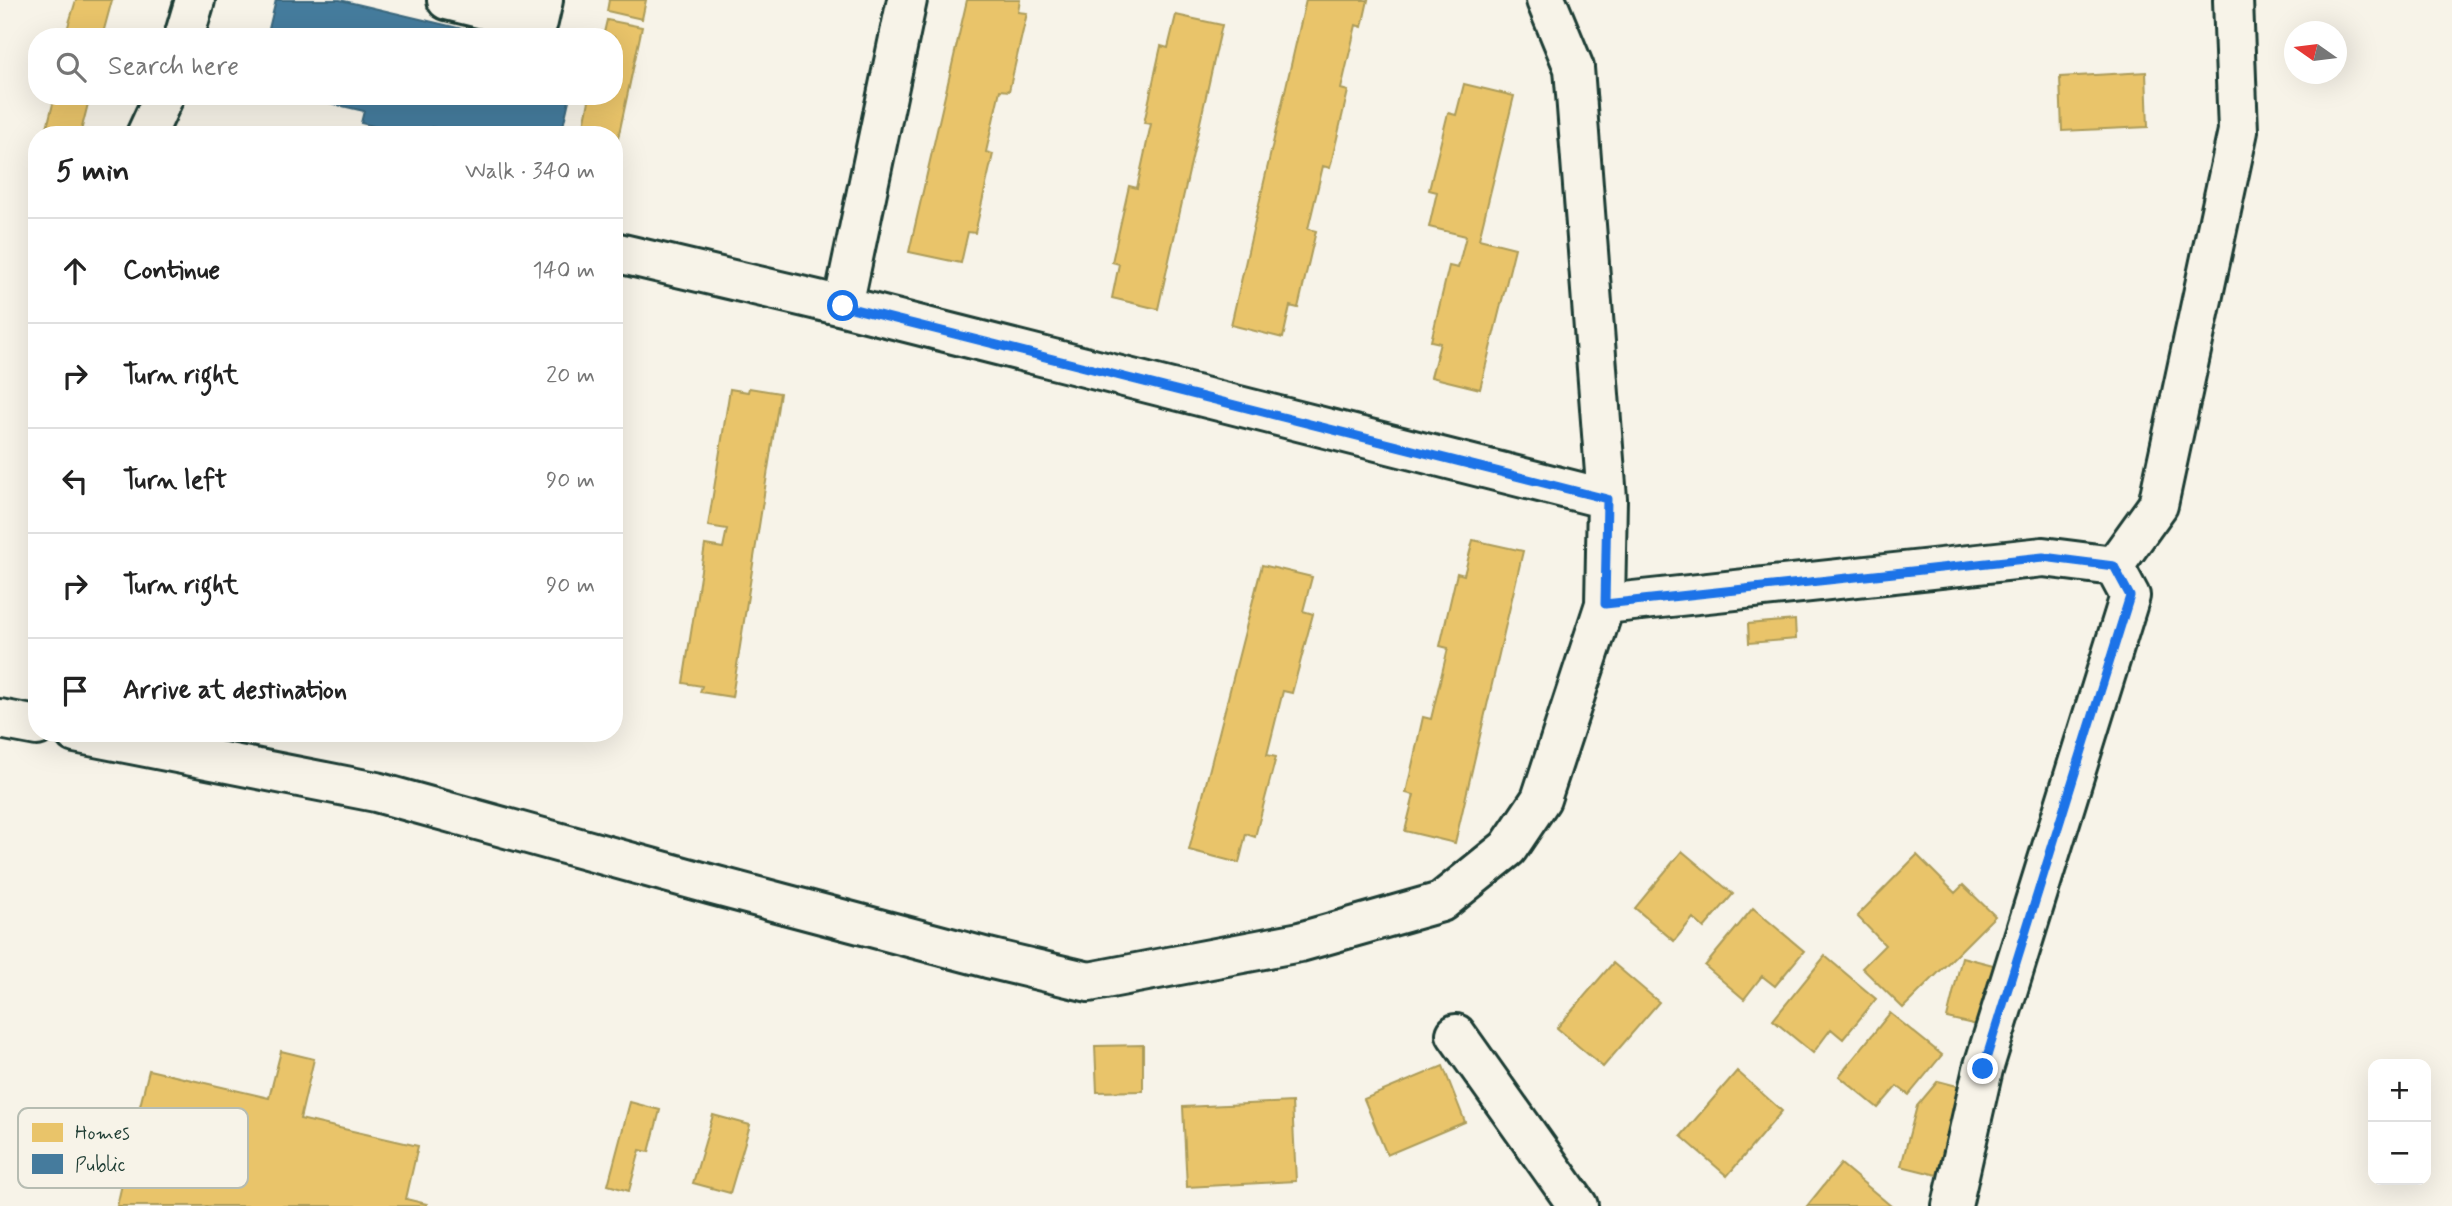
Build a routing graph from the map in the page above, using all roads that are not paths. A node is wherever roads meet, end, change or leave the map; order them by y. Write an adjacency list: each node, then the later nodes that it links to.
1 (195, 0): 7 (street)
2 (447, 0): 3 (street)
3 (543, 0)
4 (907, 0): 11 (street)
5 (1546, 0): 12 (street)
6 (2233, 0): 13 (street)
7 (187, 28)
8 (160, 105): 9 (street)
9 (150, 126)
10 (623, 253): 11 (street)
11 (843, 306): 12 (street)
12 (1607, 499): 14 (street)
13 (2114, 566): 14 (street); 20 (street)
14 (1605, 604): 17 (street)
15 (0, 719): 16 (street)
16 (28, 724)
17 (133, 742)
18 (1456, 1034): 19 (street)
19 (1578, 1206)
20 (1952, 1206)

